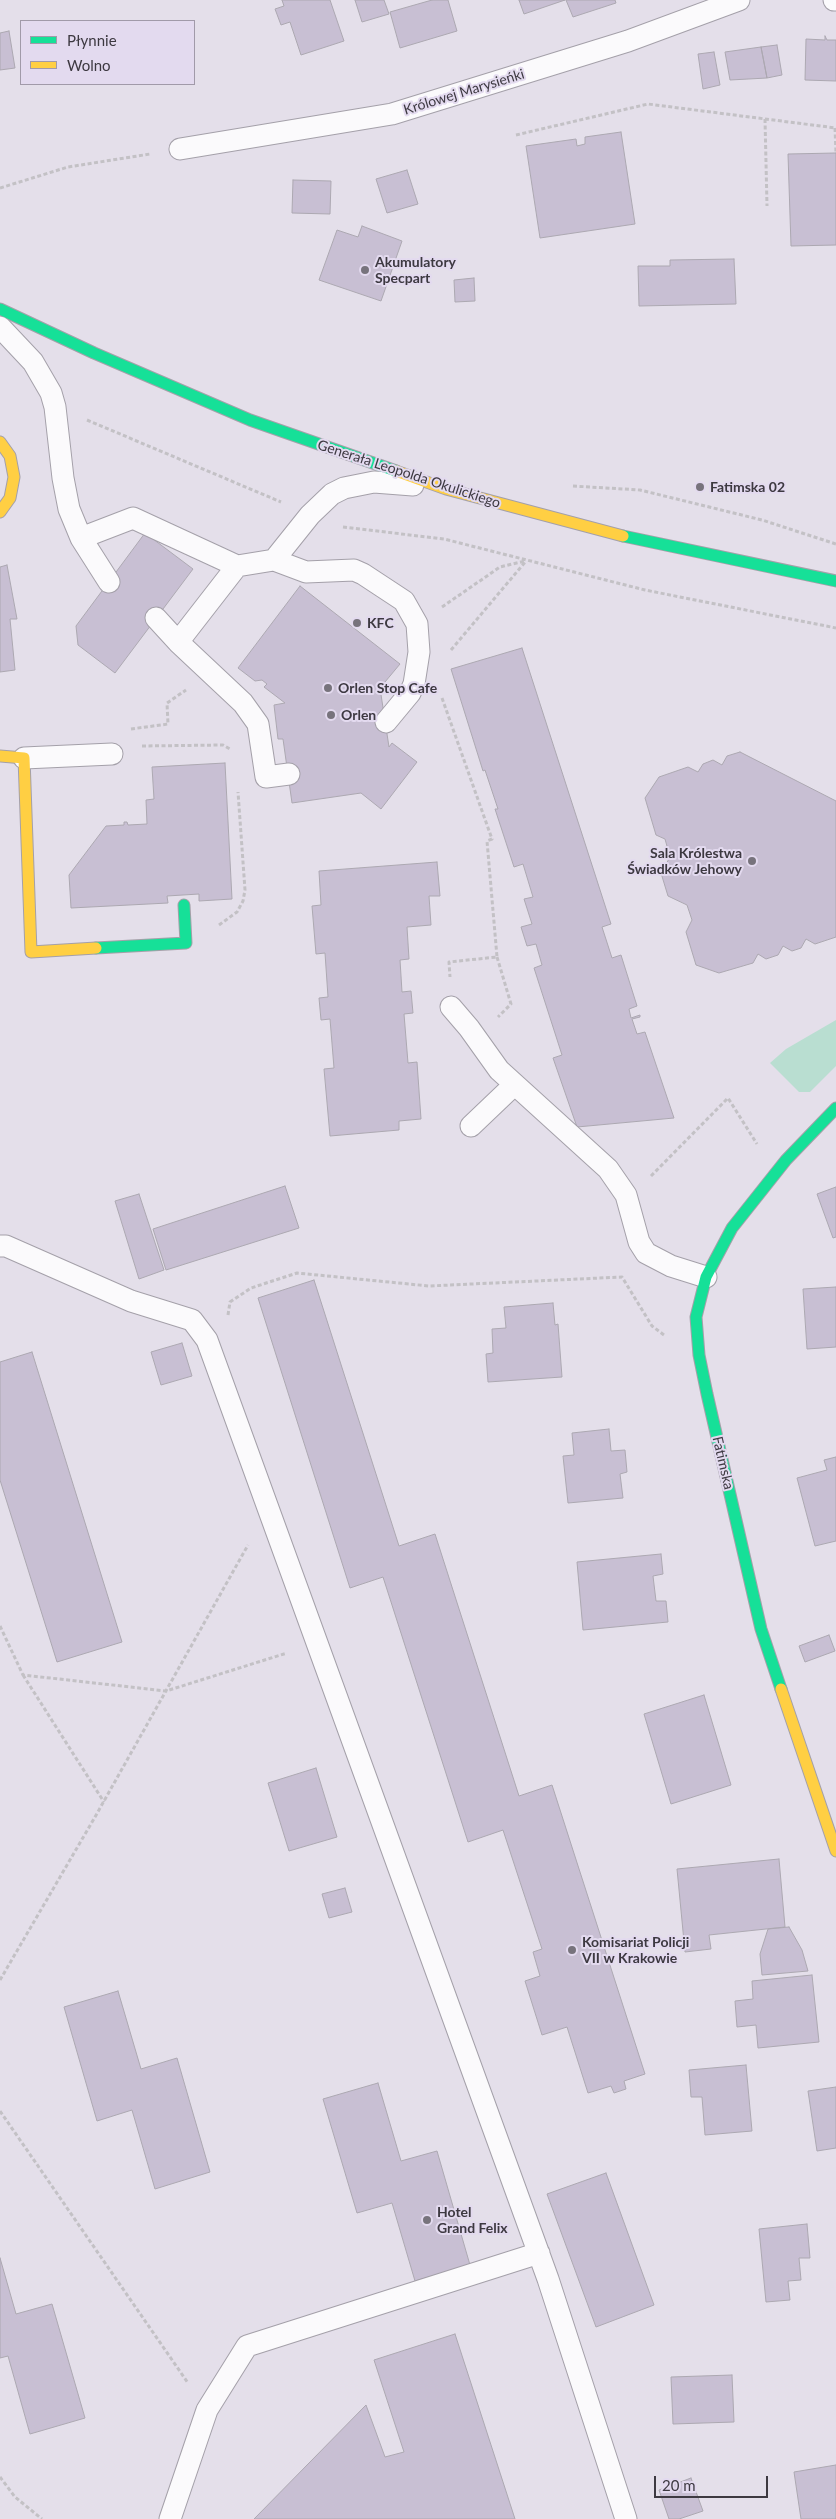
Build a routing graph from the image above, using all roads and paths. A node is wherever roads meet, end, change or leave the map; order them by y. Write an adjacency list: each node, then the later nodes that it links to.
1 (739, 0): 5 (lane, Królowej Marysieńki)
2 (765, 119): 3 (path); 4 (path); 8 (path)
3 (836, 128): 6 (path)
4 (516, 135)
5 (180, 149): 7 (path)
6 (836, 153)
7 (0, 188)
8 (767, 206)
9 (0, 310): 14 (street, Generała Leopolda Okulickiego)
10 (0, 327): 11 (lane)
11 (55, 407): 16 (path); 17 (lane)
12 (0, 442): 15 (street)
13 (567, 486): 18 (path)
14 (446, 488): 16 (lane); 22 (street, Generała Leopolda Okulickiego)
15 (0, 512)
16 (310, 515): 19 (lane); 20 (path)
17 (81, 538): 21 (lane); 23 (lane)
18 (836, 544)
19 (274, 560): 21 (lane); 25 (lane)
20 (526, 561): 25 (path); 26 (path); 28 (path)
21 (237, 566): 27 (lane)
22 (836, 581)
23 (108, 582)
24 (156, 618): 27 (lane)
25 (417, 624): 31 (lane)
26 (836, 628)
27 (178, 642): 36 (lane)
28 (445, 656)
29 (439, 690): 40 (path)
30 (167, 703): 33 (path)
31 (386, 722)
32 (235, 752): 33 (path)
33 (112, 754): 35 (lane)
34 (0, 756): 35 (street)
35 (24, 758): 39 (street)
36 (289, 774)
37 (237, 782): 39 (path)
38 (184, 904): 39 (street)
39 (186, 943)
40 (498, 957): 41 (path); 42 (path)
41 (451, 1007): 43 (lane)
42 (504, 1011)
43 (514, 1086): 45 (lane); 47 (lane)
44 (836, 1108): 49 (street, Fatimska)
45 (470, 1126)
46 (761, 1150): 47 (path)
47 (626, 1195): 49 (lane)
48 (0, 1246): 51 (lane)
49 (706, 1277): 58 (street, Fatimska)
50 (667, 1337): 51 (path)
51 (211, 1350): 52 (lane)
52 (268, 1510): 54 (lane); 56 (path)
53 (0, 1626): 55 (path)
54 (316, 1644): 56 (path); 61 (lane)
55 (23, 1675): 56 (path); 57 (path)
56 (166, 1691): 57 (path)
57 (104, 1802): 59 (path)
58 (836, 1851)
59 (0, 1980)
60 (0, 2111): 62 (path)
61 (539, 2253): 62 (lane); 66 (lane)
62 (207, 2410): 65 (lane)
63 (0, 2477): 64 (path)
64 (42, 2519)
65 (170, 2519)
66 (626, 2519)

